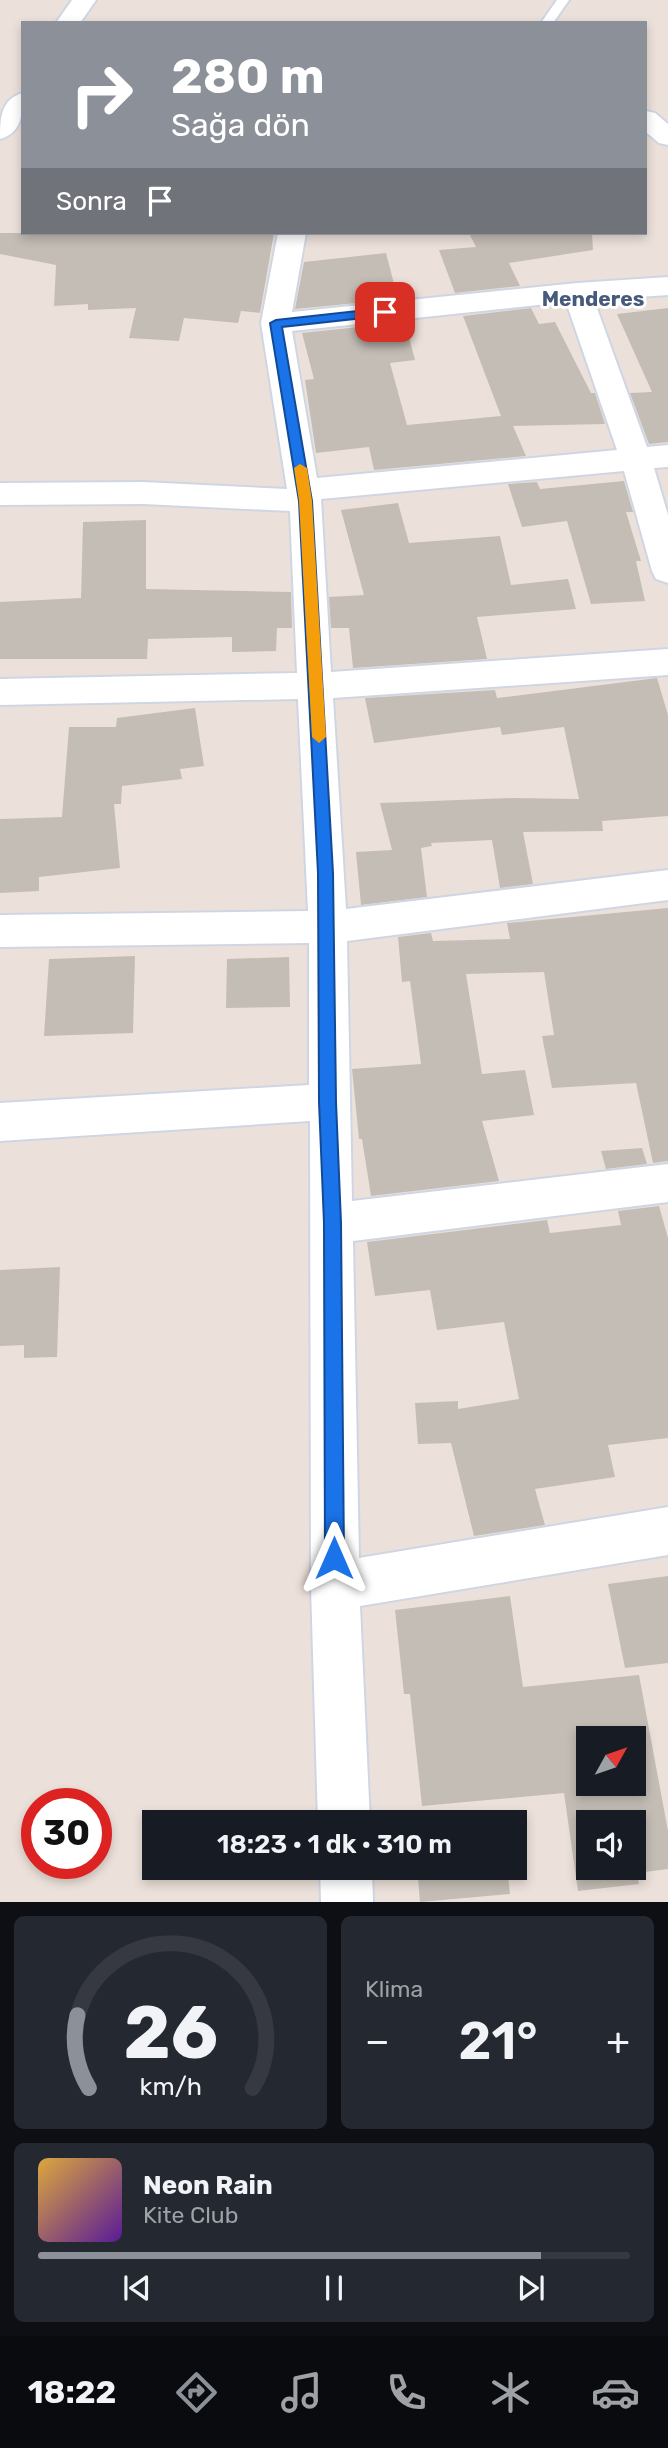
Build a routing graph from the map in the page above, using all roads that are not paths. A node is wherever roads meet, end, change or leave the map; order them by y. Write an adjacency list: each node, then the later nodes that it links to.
1 (84, 0): 3 (street)
2 (563, 0): 4 (lane)
3 (69, 21)
4 (548, 21)
5 (21, 103): 7 (street)
6 (647, 120): 8 (street)
7 (0, 131)
8 (668, 137)
9 (668, 150): 10 (street)
10 (647, 152)
11 (292, 235): 14 (street)
12 (668, 286): 13 (street)
13 (577, 292): 14 (street); 16 (street)
14 (276, 323): 18 (street)
15 (668, 456): 16 (street)
16 (636, 459): 18 (street); 19 (street)
17 (0, 494): 18 (street)
18 (305, 496): 21 (street)
19 (668, 572)
20 (668, 662): 21 (street)
21 (317, 686): 22 (street); 24 (street)
22 (0, 692)
23 (668, 885): 24 (street)
24 (328, 927): 25 (street); 26 (street)
25 (0, 931)
26 (327, 1102): 27 (street); 29 (street)
27 (0, 1122)
28 (668, 1184): 29 (street)
29 (333, 1223): 31 (street)
30 (668, 1531): 31 (street)
31 (335, 1586): 32 (street)
32 (344, 1810)
33 (346, 1880): 34 (street)
34 (347, 1902)

